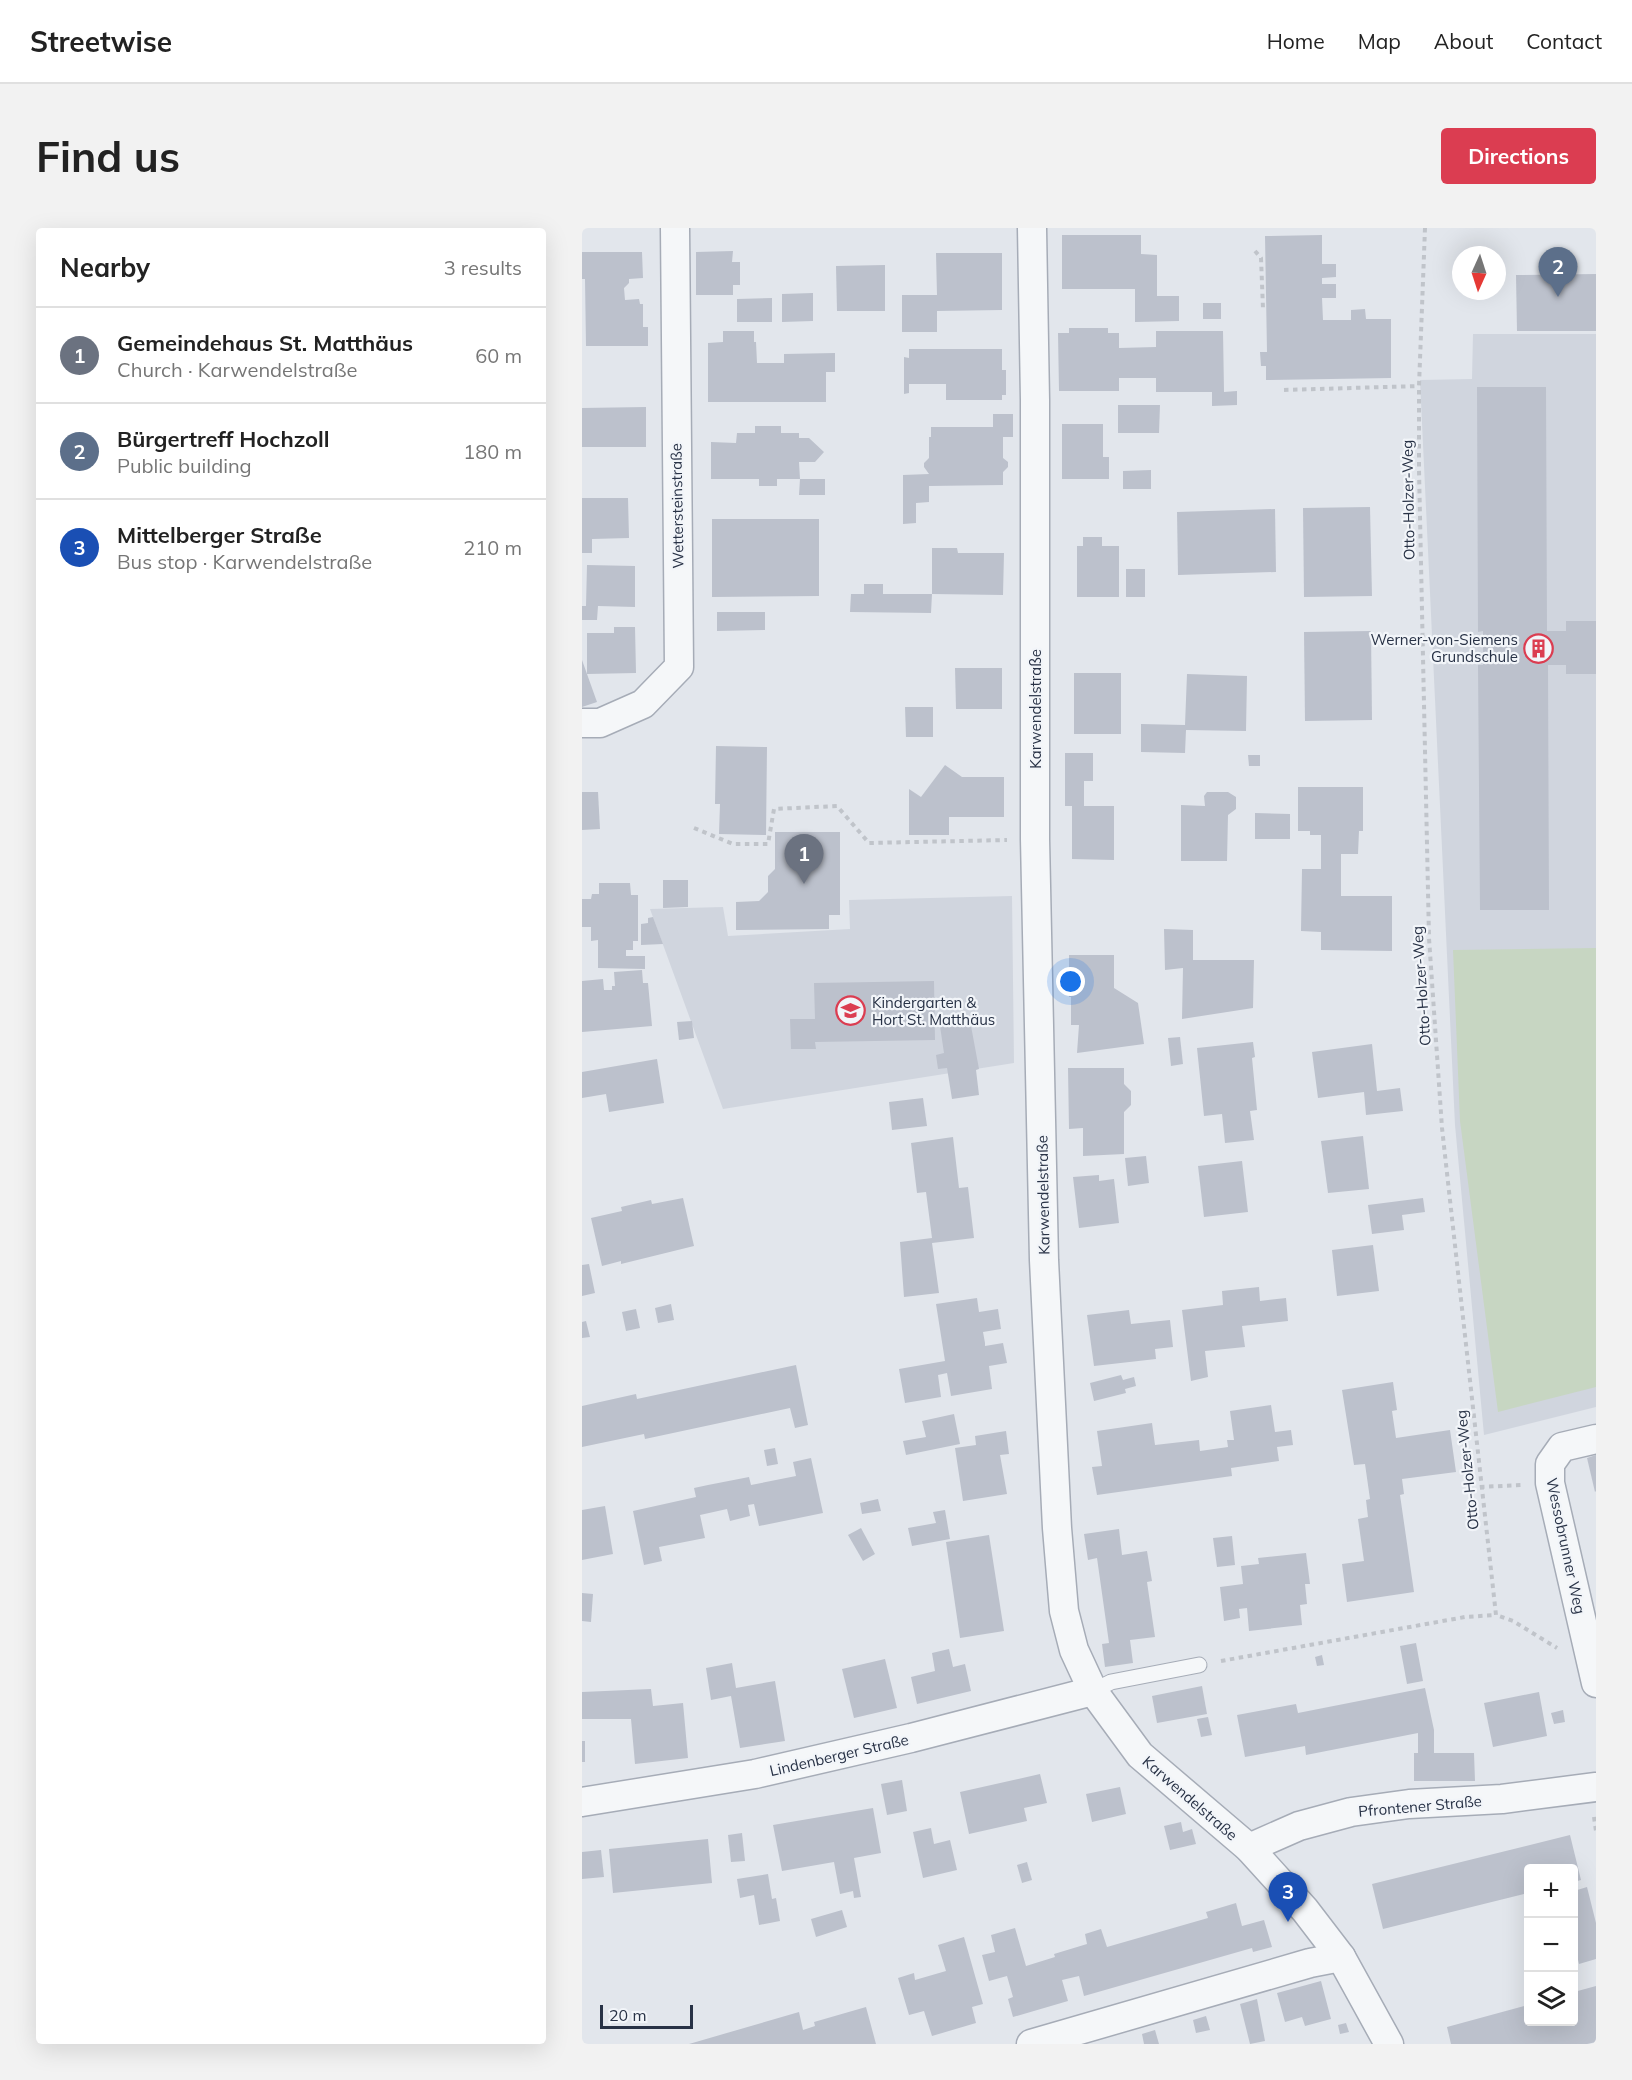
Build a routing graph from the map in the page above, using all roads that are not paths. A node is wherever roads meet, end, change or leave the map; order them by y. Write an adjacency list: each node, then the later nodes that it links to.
1 (675, 228): 3 (street, Wettersteinstraße)
2 (1032, 228): 7 (street, Karwendelstraße)
3 (582, 723)
4 (1596, 1439): 6 (street, Wessobrunner Weg)
5 (1199, 1665): 7 (lane)
6 (1596, 1683)
7 (1092, 1691): 9 (street, Lindenberger Straße); 10 (street, Karwendelstraße)
8 (1596, 1787): 10 (street, Pfrontener Straße)
9 (582, 1802)
10 (1249, 1848): 11 (street, Karwendelstraße)
11 (1341, 1957): 12 (street); 13 (street, Karwendelstraße)
12 (1031, 2044)
13 (1389, 2044)

